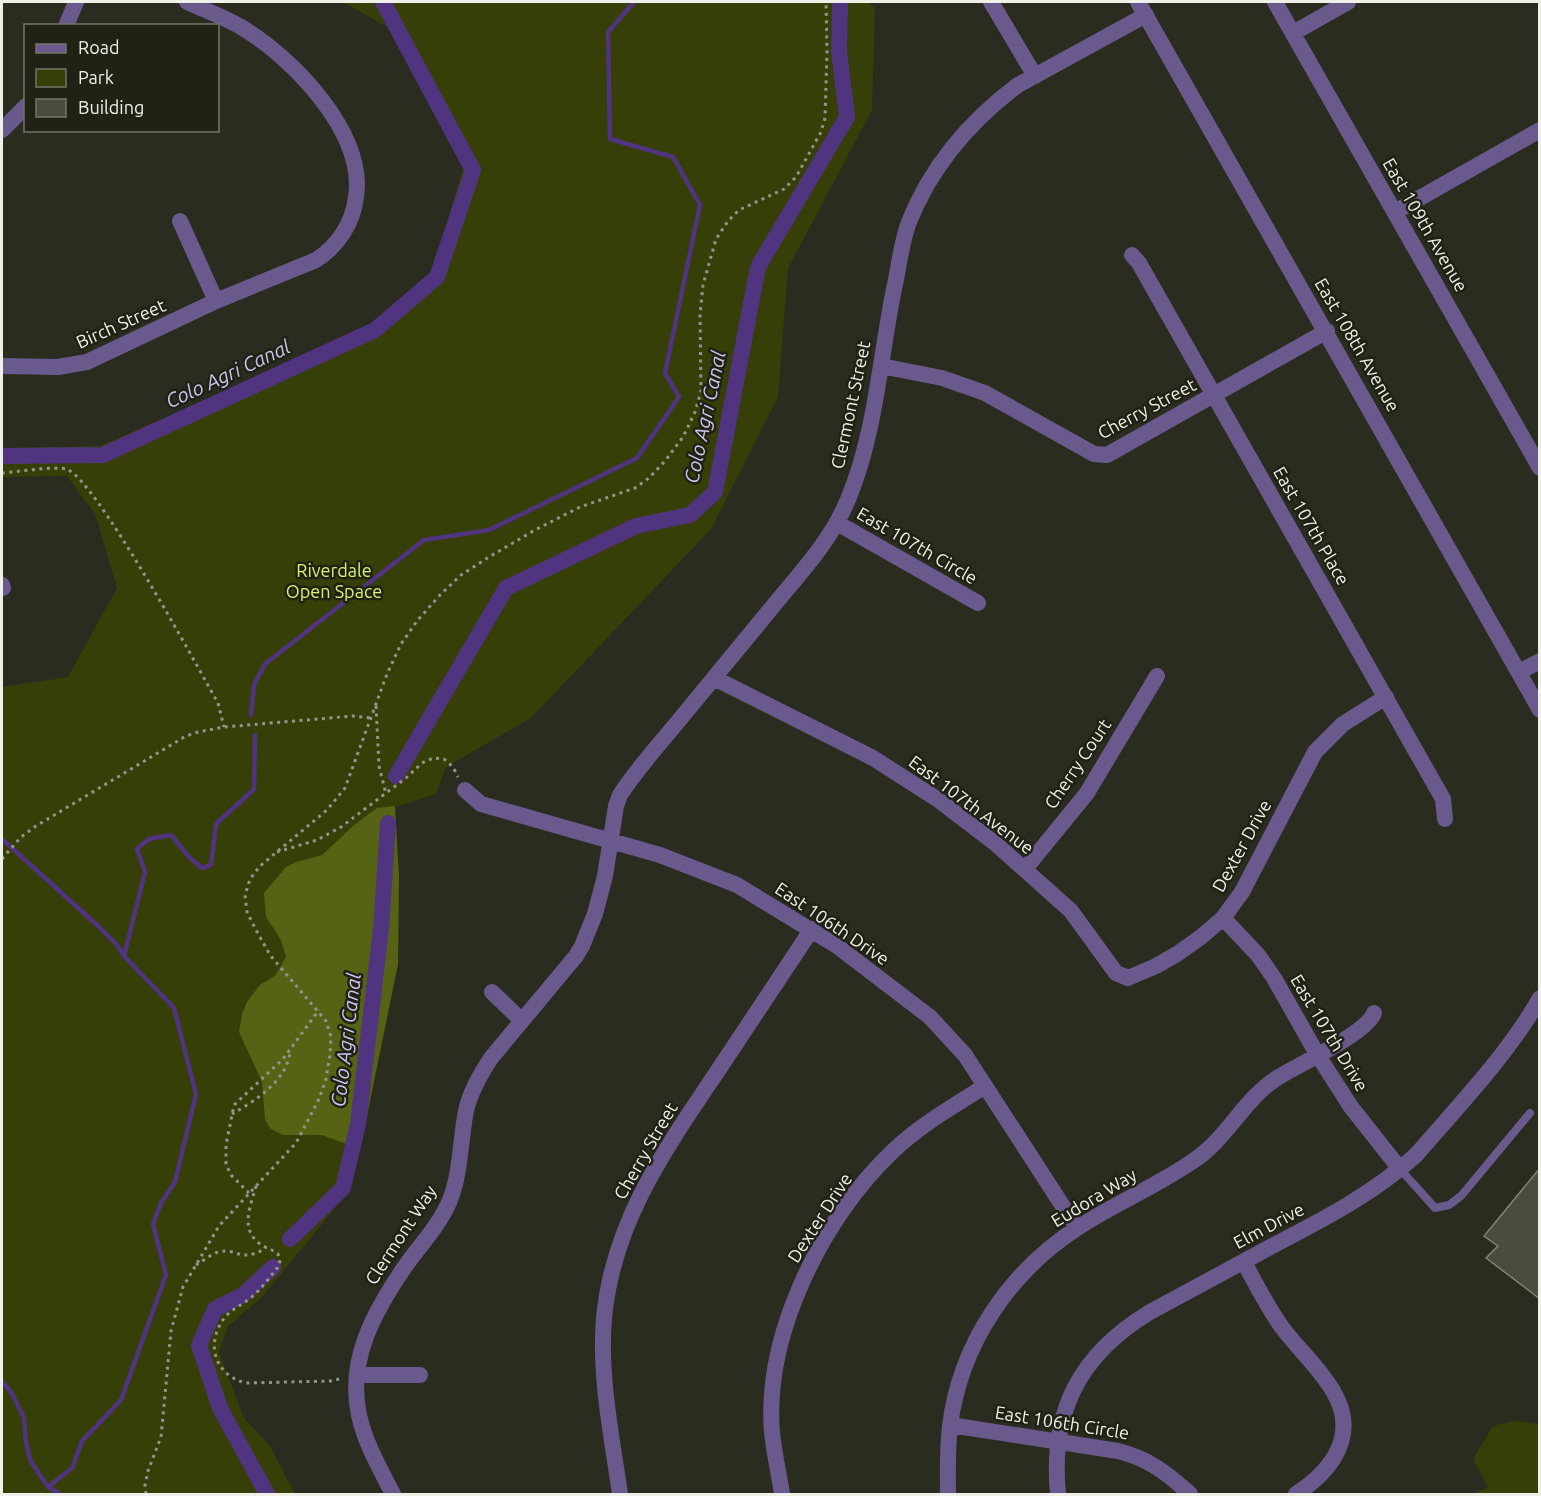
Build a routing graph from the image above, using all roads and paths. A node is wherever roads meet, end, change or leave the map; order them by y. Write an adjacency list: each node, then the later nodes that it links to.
1 (76, 2): 8 (street)
2 (187, 2): 17 (street, Birch Street)
3 (826, 2): 31 (path)
4 (991, 2): 10 (street)
5 (1275, 2): 9 (street, East 109th Avenue)
6 (1348, 2): 9 (street)
7 (1142, 8): 10 (street, Clermont Street); 18 (street, East 108th Avenue)
8 (67, 24)
9 (1293, 33): 14 (street, East 109th Avenue)
10 (1035, 76): 20 (street, Clermont Street)
11 (24, 108): 12 (street)
12 (2, 130)
13 (1539, 130): 14 (street)
14 (1395, 212): 22 (street, East 109th Avenue)
15 (180, 221): 17 (street)
16 (1132, 255): 21 (street, East 107th Place)
17 (216, 302): 19 (street, Birch Street)
18 (1327, 332): 21 (street, Cherry Street); 27 (street, East 108th Avenue)
19 (2, 366)
20 (881, 366): 21 (street, Cherry Street); 24 (street, Clermont Street)
21 (1214, 395): 30 (street, East 107th Place)
22 (1539, 468)
23 (2, 473): 34 (path)
24 (837, 523): 25 (street, East 107th Circle); 29 (street, Clermont Street)
25 (978, 603)
26 (1539, 661): 27 (street)
27 (1519, 672): 32 (street, East 108th Avenue)
28 (1157, 676): 41 (street, Cherry Court)
29 (714, 678): 38 (street, Clermont Street); 41 (street, East 107th Avenue)
30 (1386, 697): 37 (street, East 107th Place); 42 (street, Dexter Drive)
31 (376, 704): 33 (path); 36 (path)
32 (1539, 710)
33 (370, 718): 34 (path); 39 (path)
34 (224, 727): 40 (path)
35 (465, 790): 36 (path); 38 (street, East 106th Drive)
36 (386, 794): 39 (path)
37 (1445, 819)
38 (611, 842): 43 (street, East 106th Drive); 49 (street, Clermont Way)
39 (276, 853): 47 (path)
40 (3, 857)
41 (1025, 869): 44 (street, East 107th Avenue)
42 (1223, 918): 44 (street, Dexter Drive); 51 (street, East 107th Drive)
43 (812, 929): 52 (street, East 106th Drive); 68 (street, Cherry Street)
44 (1111, 966)
45 (492, 992): 49 (street)
46 (1539, 998): 55 (street, Elm Drive)
47 (319, 1010): 50 (path); 56 (path)
48 (1374, 1013): 51 (street, Eudora Way)
49 (522, 1021): 63 (street, Clermont Way)
50 (290, 1049): 54 (path); 54 (path)
51 (1317, 1054): 55 (street, East 107th Drive); 58 (street, Eudora Way)
52 (985, 1086): 58 (street, East 106th Drive); 69 (street, Dexter Drive)
53 (1530, 1113): 55 (lane)
54 (231, 1114): 57 (path)
55 (1400, 1169): 60 (street, Elm Drive)
56 (256, 1185): 57 (path); 59 (path)
57 (249, 1193): 61 (path)
58 (1077, 1228): 64 (street, Eudora Way)
59 (266, 1248): 61 (path); 63 (path)
60 (1244, 1262): 65 (street, Elm Drive); 73 (street)
61 (194, 1267): 66 (path)
62 (420, 1375): 63 (street)
63 (357, 1376): 67 (street, Clermont Way)
64 (950, 1425): 65 (street, East 106th Circle); 70 (street, Eudora Way)
65 (1057, 1442): 71 (street, Elm Drive); 72 (street, East 106th Circle)
66 (146, 1494)
67 (393, 1494)
68 (620, 1494)
69 (782, 1494)
70 (948, 1494)
71 (1058, 1494)
72 (1190, 1494)
73 (1296, 1494)

